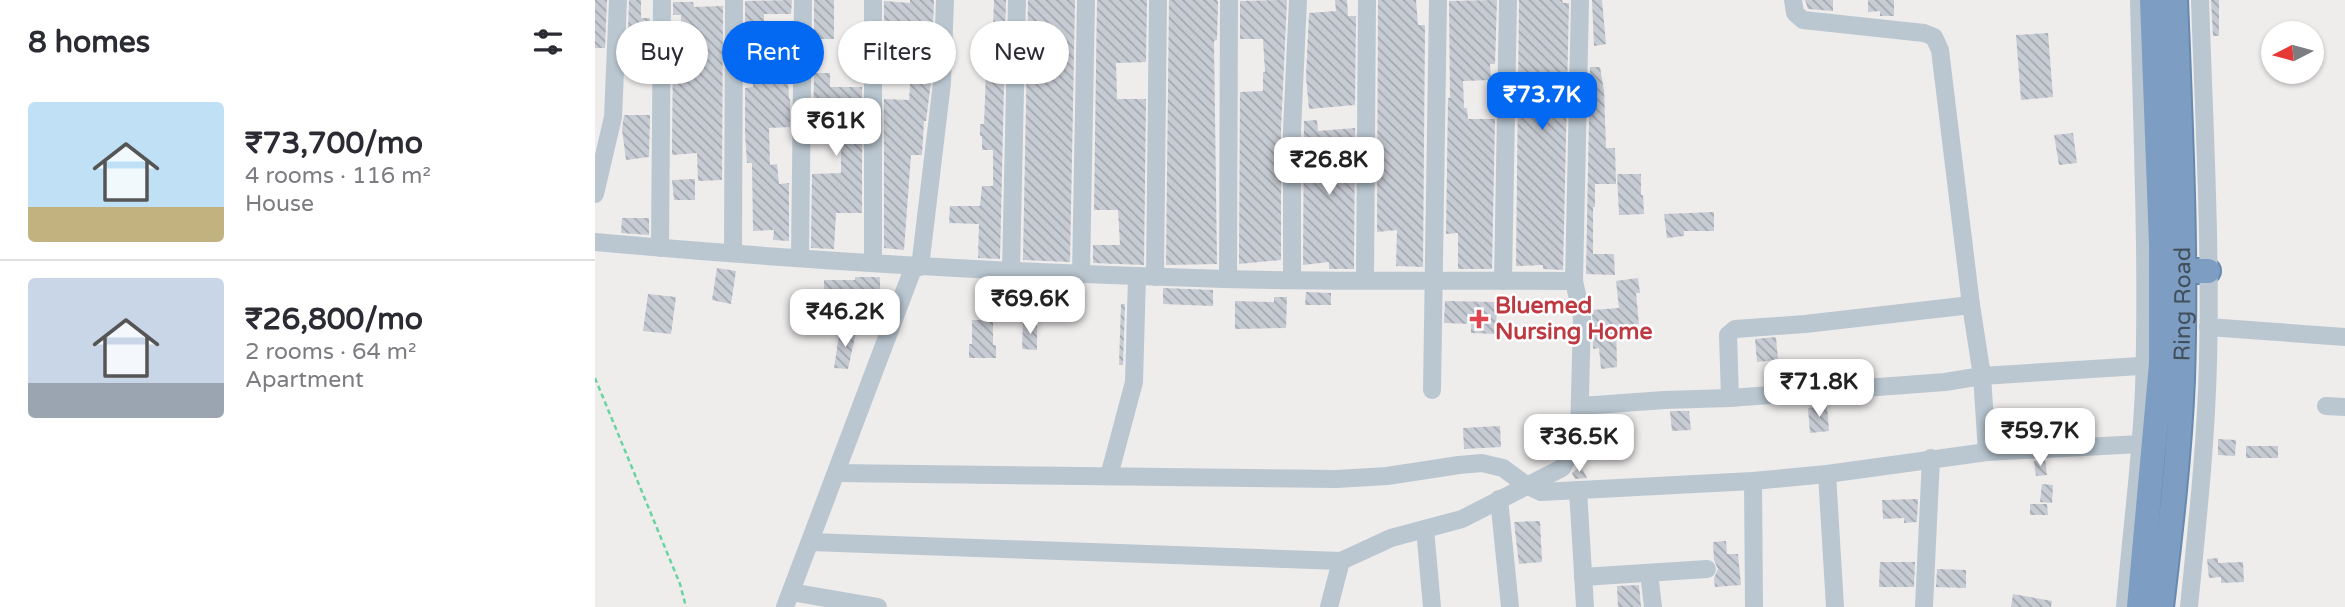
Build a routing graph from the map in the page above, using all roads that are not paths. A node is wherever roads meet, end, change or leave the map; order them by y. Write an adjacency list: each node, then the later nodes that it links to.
1 (618, 0): 21 (street)
2 (662, 0): 23 (street)
3 (734, 0): 24 (street)
4 (803, 0): 25 (street)
5 (873, 0): 26 (street)
6 (945, 0): 27 (street)
7 (1017, 0): 28 (street)
8 (1086, 0): 31 (street)
9 (1158, 0): 32 (street)
10 (1229, 0): 33 (street)
11 (1298, 0): 34 (street)
12 (1367, 0): 35 (street)
13 (1438, 0): 36 (street)
14 (1509, 0): 37 (street)
15 (1580, 0): 38 (street)
16 (1793, 0): 39 (street)
17 (2139, 0): 42 (street)
18 (2152, 0): 42 (highway, Ring Road)
19 (2175, 0): 29 (highway, Ring Road)
20 (2200, 0): 30 (street)
21 (595, 194)
22 (595, 242): 23 (street)
23 (660, 248): 24 (street)
24 (733, 253): 25 (street)
25 (800, 258): 26 (street)
26 (873, 263): 27 (street)
27 (917, 267): 28 (street); 52 (street)
28 (1011, 270): 31 (street)
29 (2182, 271): 30 (highway); 77 (highway, Ring Road)
30 (2208, 271): 40 (street)
31 (1081, 274): 32 (street)
32 (1146, 276): 33 (street); 54 (street)
33 (1228, 279): 34 (street)
34 (1292, 279): 35 (street)
35 (1365, 280): 36 (street)
36 (1433, 280): 37 (street); 44 (street)
37 (1503, 281): 38 (street)
38 (1574, 281): 46 (street)
39 (1971, 305): 43 (street); 45 (street)
40 (2208, 327): 41 (street); 78 (street)
41 (2345, 337)
42 (2153, 365): 43 (street); 49 (street); 76 (highway, Ring Road)
43 (1982, 376): 45 (street); 50 (street)
44 (1432, 390)
45 (1730, 398): 46 (street)
46 (1581, 406): 56 (street)
47 (2326, 406): 48 (street)
48 (2345, 407)
49 (2140, 444): 50 (street); 75 (street)
50 (1987, 452): 51 (street)
51 (1931, 458): 53 (street); 74 (street)
52 (836, 473): 54 (street); 60 (street)
53 (1827, 474): 55 (street); 73 (street)
54 (1109, 476): 56 (street)
55 (1753, 481): 57 (street); 72 (street)
56 (1526, 485): 57 (street); 58 (street)
57 (1577, 489): 64 (street)
58 (1499, 499): 59 (street); 69 (street)
59 (1425, 529): 61 (street); 68 (street)
60 (810, 542): 61 (street); 65 (street)
61 (1341, 561): 67 (street)
62 (1707, 569): 63 (street)
63 (1649, 573): 64 (street); 71 (street)
64 (1583, 577): 70 (street)
65 (788, 600): 66 (street)
66 (878, 607)
67 (1329, 607)
68 (1432, 607)
69 (1510, 607)
70 (1585, 607)
71 (1653, 607)
72 (1754, 607)
73 (1835, 607)
74 (1924, 607)
75 (2125, 607)
76 (2139, 607)
77 (2161, 607)
78 (2189, 607)

